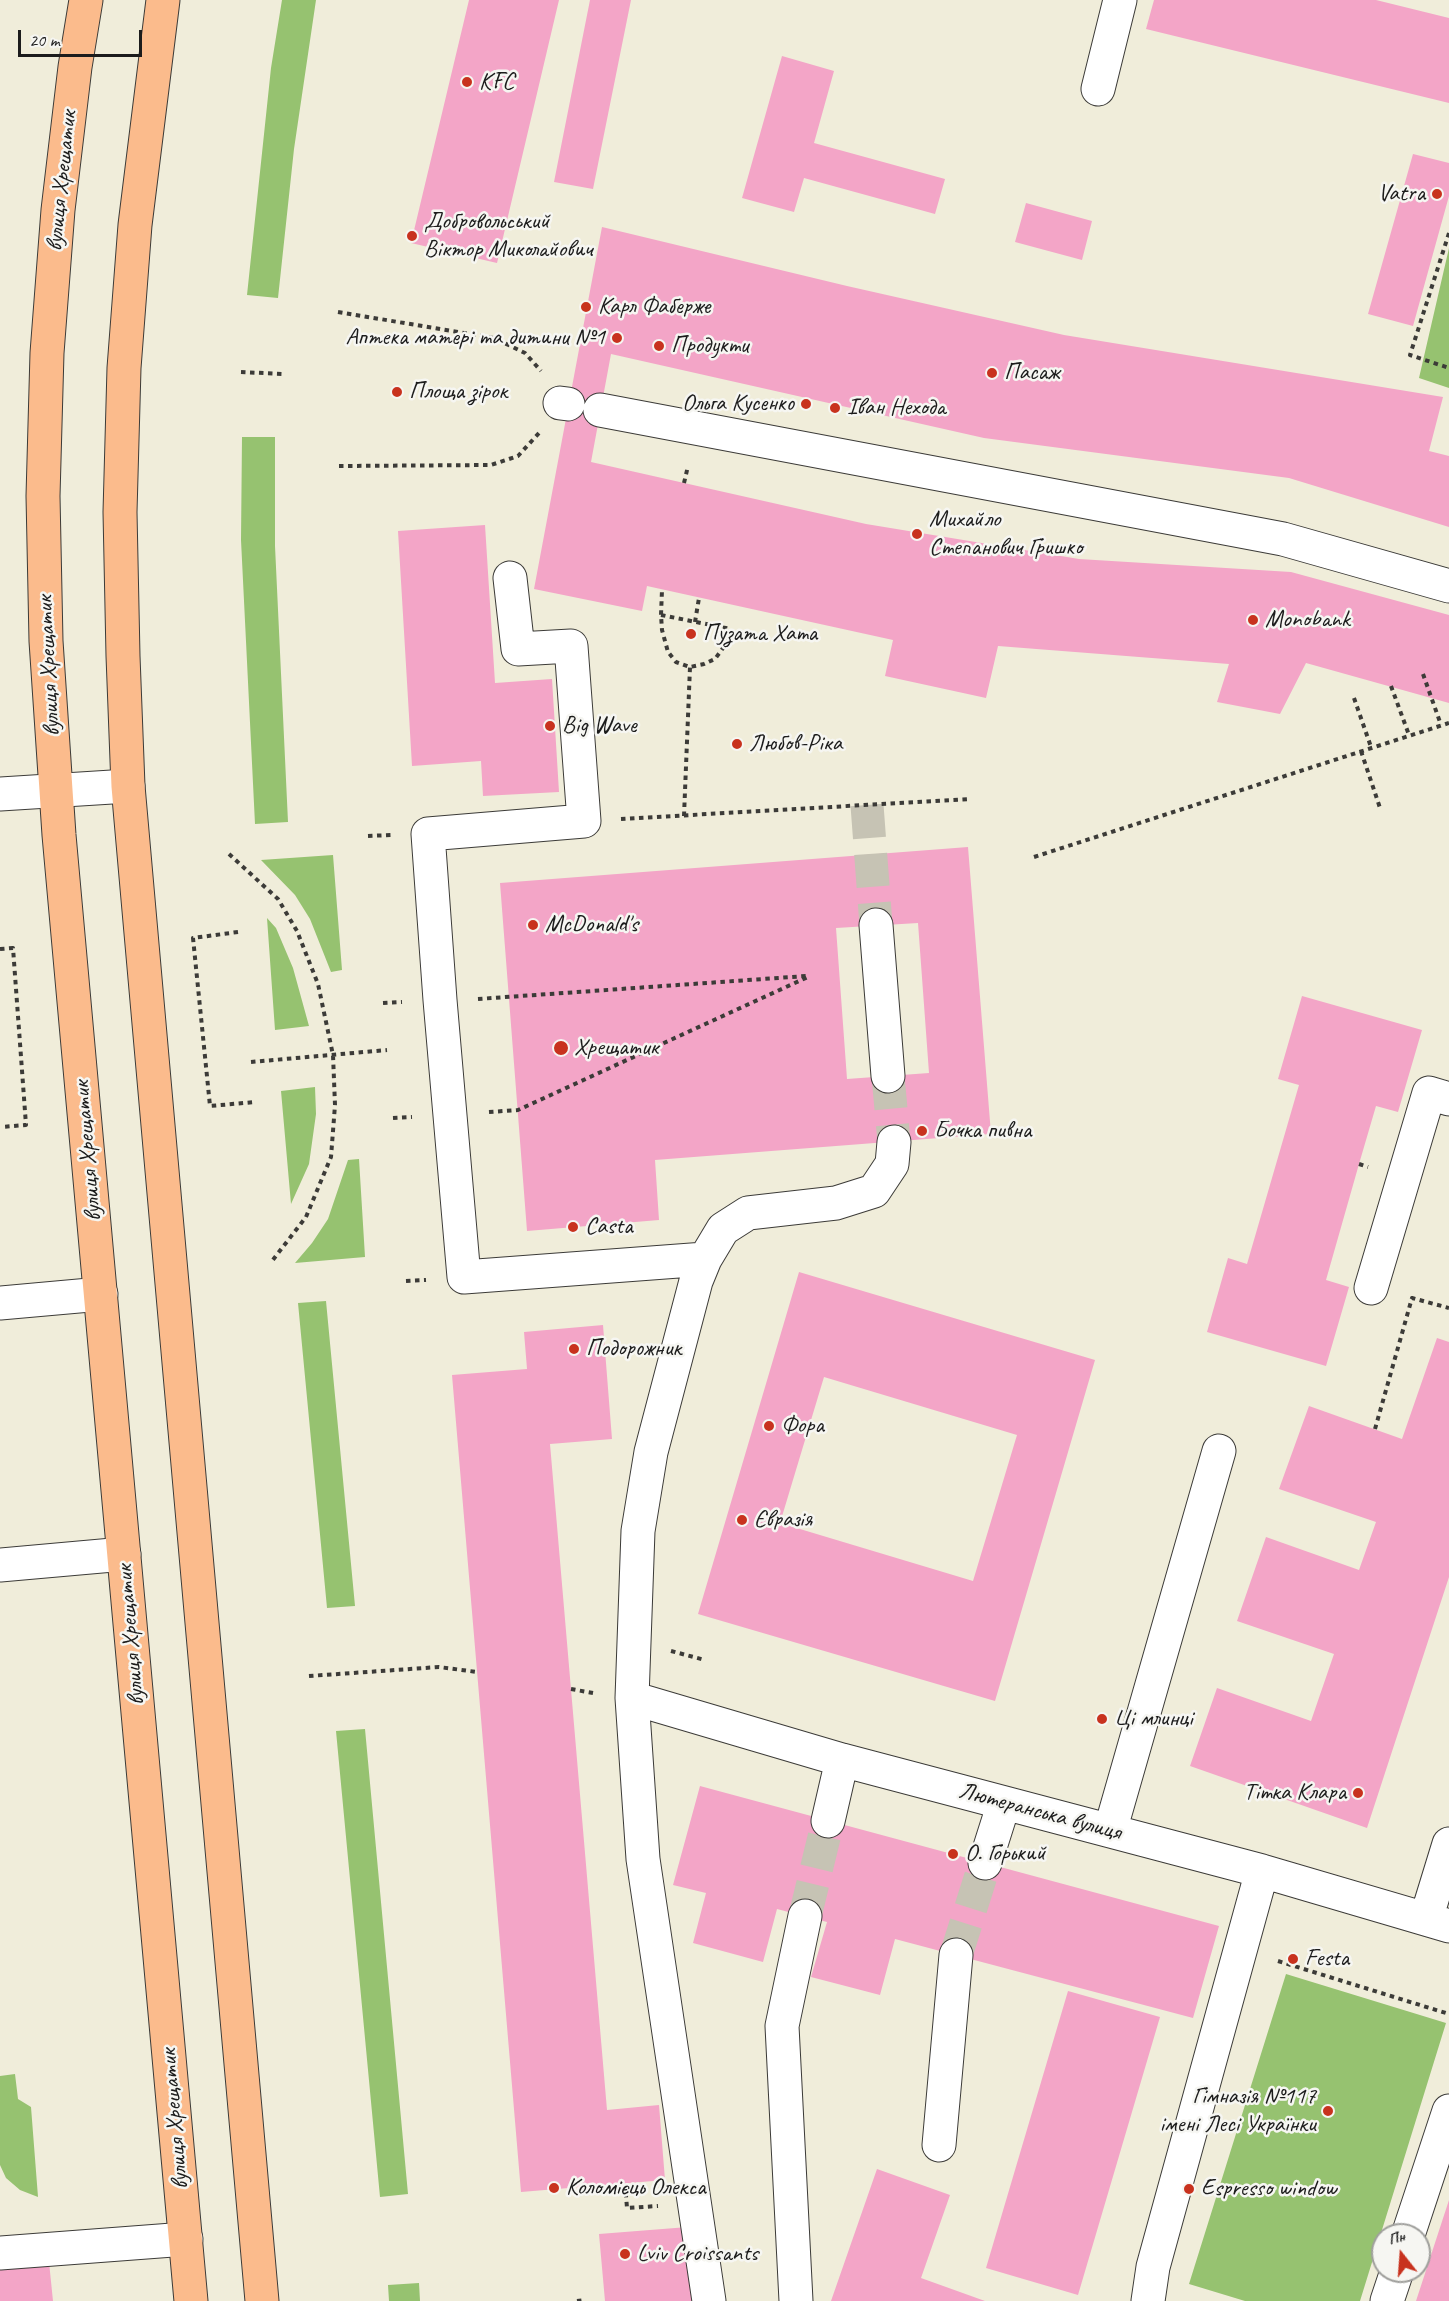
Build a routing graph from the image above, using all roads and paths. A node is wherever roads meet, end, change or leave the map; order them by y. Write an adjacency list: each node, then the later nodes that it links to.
1 (86, 0): 28 (main road, вулиця Хрещатик)
2 (163, 0): 27 (main road)
3 (1120, 0): 4 (street)
4 (1098, 89)
5 (1449, 233): 7 (path)
6 (338, 312): 11 (path)
7 (1449, 368)
8 (241, 372): 9 (path)
9 (284, 374)
10 (600, 410): 13 (street)
11 (339, 466)
12 (510, 578): 33 (street)
13 (1449, 586)
14 (662, 590): 16 (path)
15 (699, 598): 17 (path)
16 (661, 615): 17 (path); 18 (path)
17 (695, 622): 18 (path)
18 (690, 667): 32 (path)
19 (1423, 674): 23 (path)
20 (1391, 686): 24 (path)
21 (1354, 698): 25 (path)
22 (1449, 723): 23 (path)
23 (1441, 725): 24 (path)
24 (1409, 735): 25 (path)
25 (1371, 747): 26 (path)
26 (1361, 751): 31 (path); 35 (path)
27 (128, 786): 28 (street); 85 (main road)
28 (55, 791): 29 (street); 52 (main road, вулиця Хрещатик)
29 (0, 795)
30 (970, 799): 32 (path)
31 (1380, 808)
32 (684, 816): 33 (path)
33 (584, 821): 49 (street)
34 (229, 854): 41 (path)
35 (1034, 857)
36 (876, 925): 43 (street)
37 (238, 932): 45 (path)
38 (0, 950): 47 (path)
39 (509, 997): 46 (path)
40 (387, 1050): 41 (path)
41 (333, 1055): 42 (path); 50 (path)
42 (251, 1062)
43 (888, 1076)
44 (1449, 1099): 51 (street)
45 (255, 1101)
46 (518, 1110)
47 (1, 1127)
48 (894, 1142): 49 (street)
49 (705, 1259): 62 (street)
50 (272, 1261)
51 (1371, 1288)
52 (101, 1294): 53 (street); 57 (main road, вулиця Хрещатик)
53 (0, 1303)
54 (1449, 1308): 55 (path)
55 (1375, 1429)
56 (1219, 1451): 66 (street)
57 (123, 1554): 58 (street); 80 (main road, вулиця Хрещатик)
58 (0, 1565)
59 (477, 1672): 60 (path)
60 (309, 1676)
61 (571, 1689): 62 (path)
62 (617, 1697): 63 (street, Лютеранська вулиця); 78 (street)
63 (842, 1760): 64 (street, Лютеранська вулиця); 65 (street)
64 (1004, 1803): 66 (street, Лютеранська вулиця); 68 (street)
65 (828, 1821)
66 (1110, 1831): 69 (street, Лютеранська вулиця)
67 (1449, 1844): 71 (street)
68 (985, 1863)
69 (1262, 1871): 71 (street, Лютеранська вулиця); 89 (street)
70 (805, 1917): 88 (street)
71 (1438, 1922)
72 (956, 1955): 76 (street)
73 (1274, 1959): 74 (path)
74 (1449, 2014)
75 (1449, 2111): 79 (street)
76 (939, 2145)
77 (625, 2184): 78 (path)
78 (694, 2203): 87 (street)
79 (1412, 2223)
80 (186, 2239): 81 (street); 84 (main road, вулиця Хрещатик)
81 (0, 2253)
82 (1392, 2283): 90 (street)
83 (585, 2300): 86 (path)
84 (191, 2301)
85 (262, 2301)
86 (576, 2301)
87 (709, 2301)
88 (796, 2301)
89 (1148, 2301)
90 (1387, 2301)

